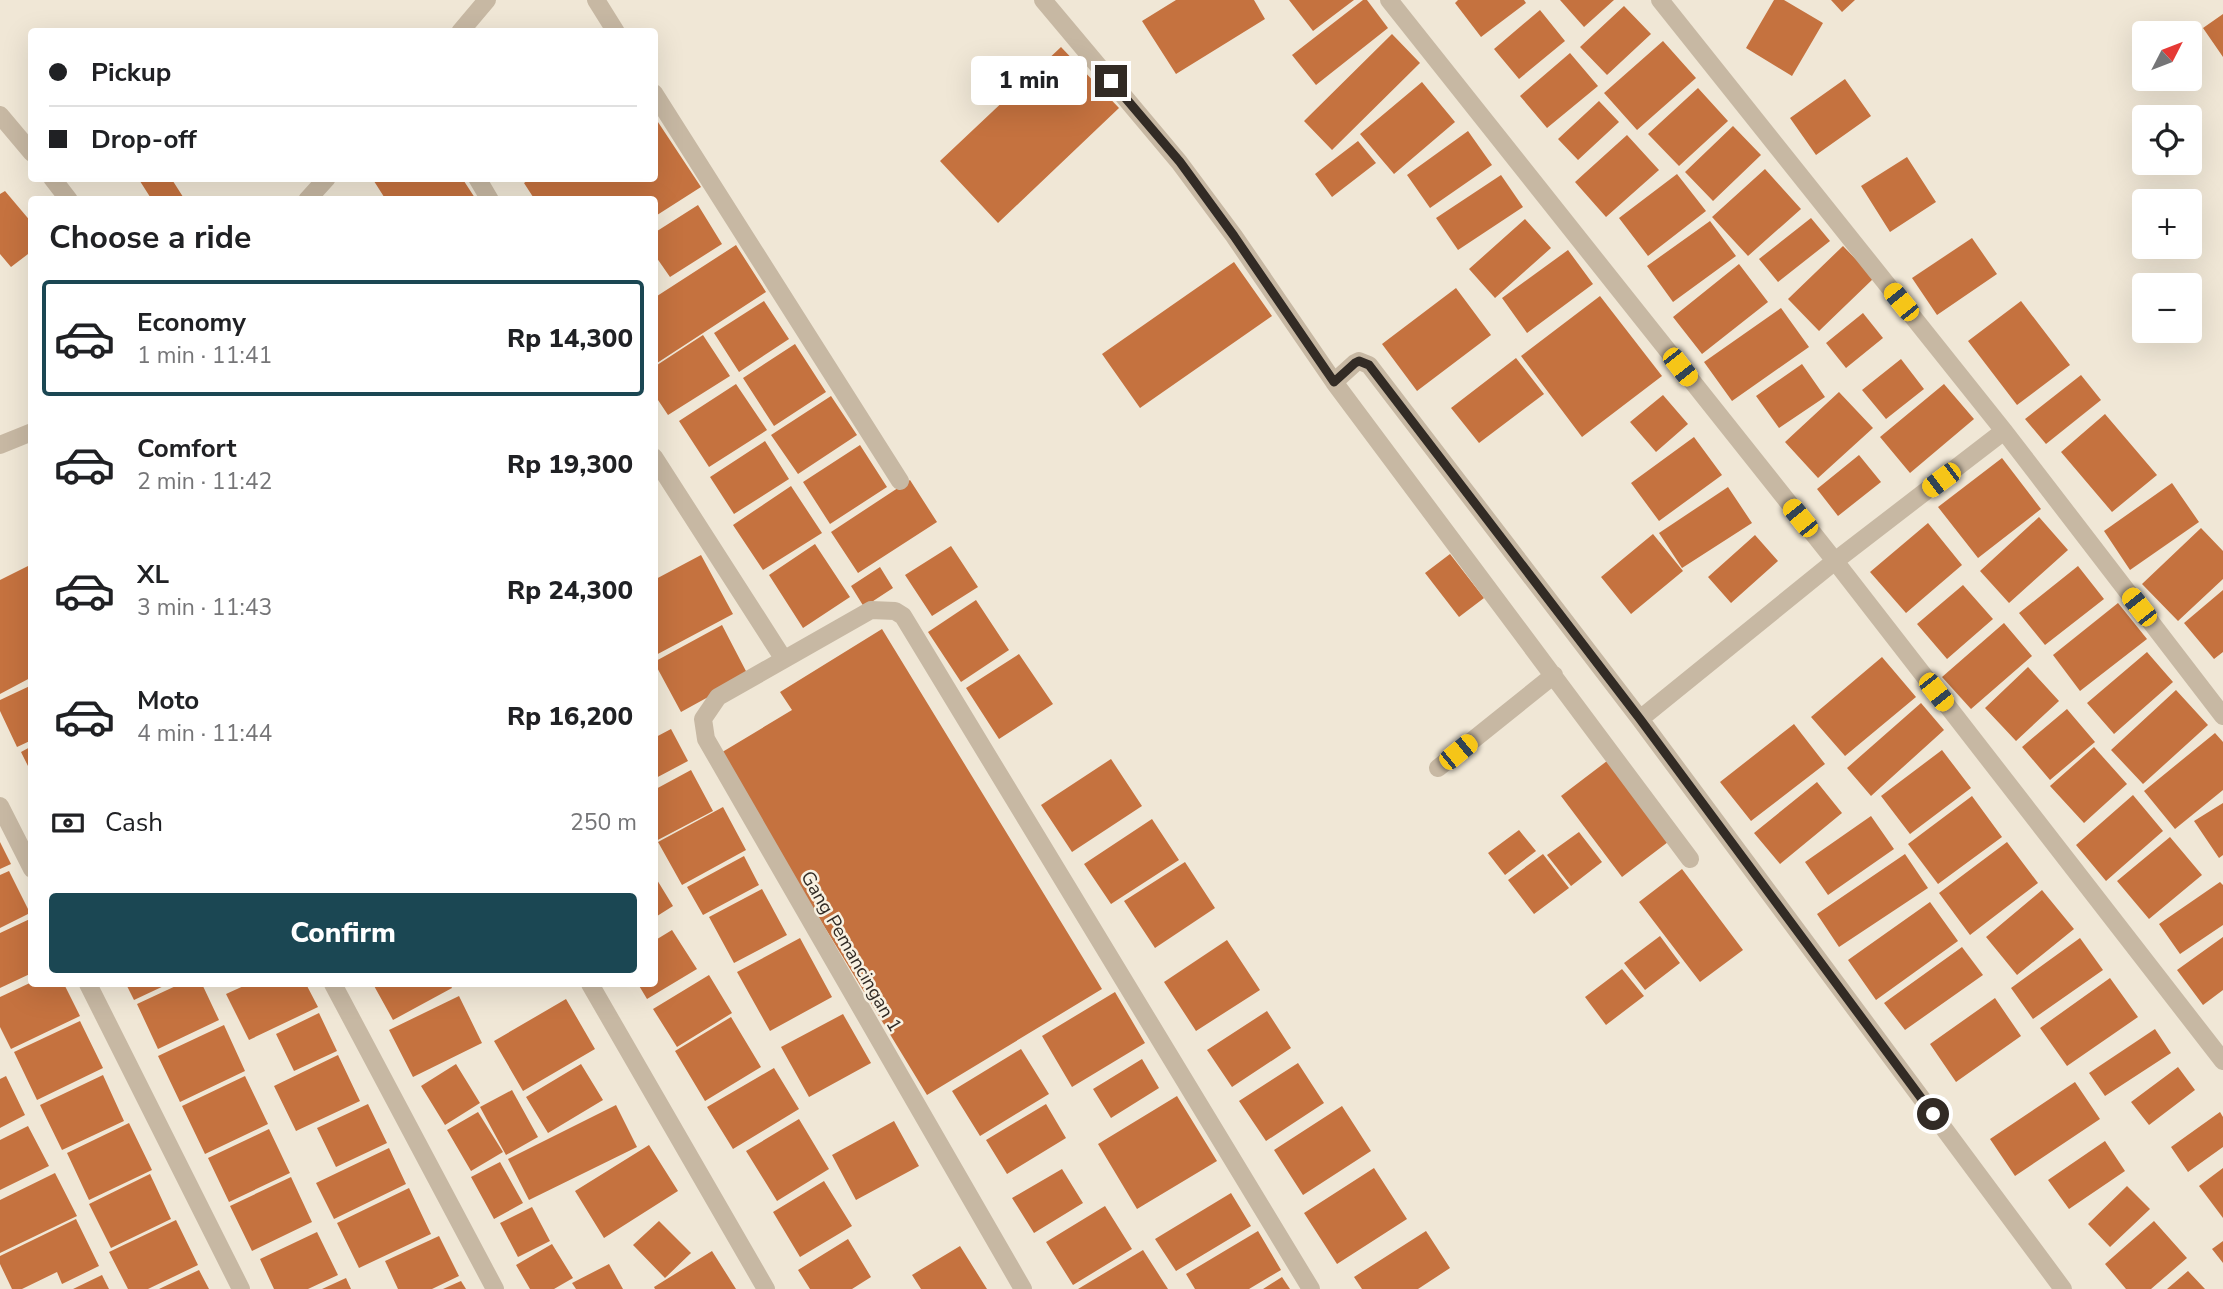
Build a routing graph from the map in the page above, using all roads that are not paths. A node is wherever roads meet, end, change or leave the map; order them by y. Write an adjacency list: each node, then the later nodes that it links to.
1 (487, 0): 6 (street)
2 (596, 0): 7 (street)
3 (1043, 0): 15 (street)
4 (1389, 0): 21 (street)
5 (1660, 0): 16 (street)
6 (463, 28)
7 (613, 28)
8 (658, 99): 20 (street)
9 (0, 115): 10 (street)
10 (28, 148)
11 (55, 182): 13 (street)
12 (323, 182): 14 (street)
13 (66, 196)
14 (311, 196)
15 (1334, 382): 23 (street); 25 (street)
16 (2004, 431): 21 (street); 24 (street)
17 (28, 434): 18 (street)
18 (0, 444)
19 (658, 463): 22 (street)
20 (900, 481)
21 (1835, 561): 25 (street); 33 (street)
22 (783, 658): 37 (street, Gang Pemancingan 1); 38 (street, Gang Pemancingan 1)
23 (1554, 675): 26 (street); 28 (street)
24 (2223, 716)
25 (1640, 719): 39 (street)
26 (1438, 768)
27 (0, 806): 29 (street)
28 (1690, 859)
29 (28, 861)
30 (90, 987): 34 (street)
31 (334, 987): 35 (street)
32 (592, 987): 36 (street)
33 (2223, 1060)
34 (241, 1289)
35 (495, 1289)
36 (766, 1289)
37 (1023, 1289)
38 (1311, 1289)
39 (2063, 1289)

